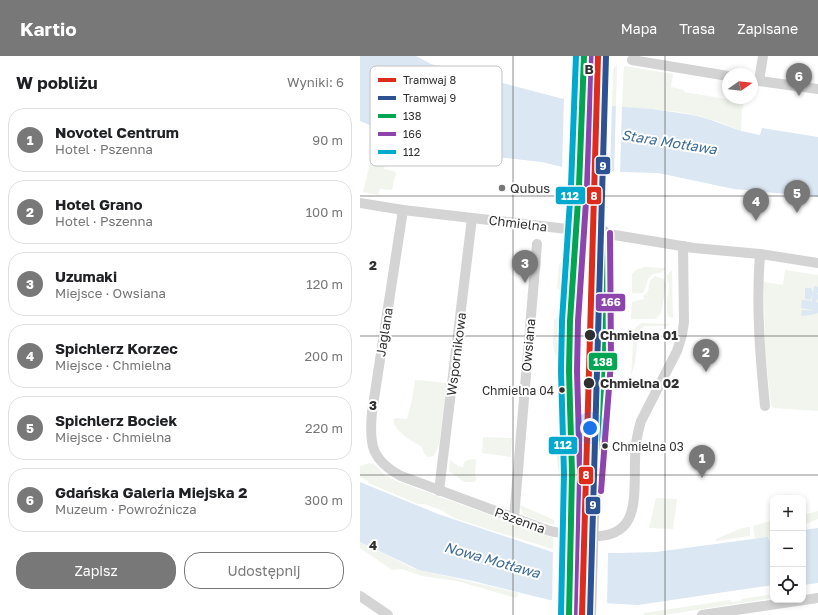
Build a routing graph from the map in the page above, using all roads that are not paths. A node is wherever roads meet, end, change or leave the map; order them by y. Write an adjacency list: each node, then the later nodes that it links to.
1 (584, 56): 11 (main road)
2 (763, 56): 4 (street)
3 (632, 60): 5 (street)
4 (758, 71)
5 (722, 75)
6 (758, 80): 7 (street)
7 (818, 89)
8 (360, 203): 9 (street, Chmielna)
9 (403, 210): 10 (street, Chmielna); 18 (street, Jaglana)
10 (472, 218): 11 (street, Chmielna); 19 (street, Wspornikowa)
11 (576, 230): 12 (main road, Chmielna); 24 (main road, bridge)
12 (602, 233): 14 (street, Chmielna); 25 (main road, bridge)
13 (537, 244): 20 (street, Owsiana)
14 (683, 246): 15 (street, Chmielna); 20 (street, Pszenna)
15 (760, 254): 16 (street, Chmielna); 17 (street)
16 (818, 263)
17 (764, 406)
18 (376, 454): 19 (street, Pszenna)
19 (438, 491): 20 (street, Pszenna)
20 (514, 518)
21 (360, 596): 23 (street)
22 (818, 598): 26 (street)
23 (388, 615)
24 (568, 615)
25 (588, 615)
26 (702, 615)

